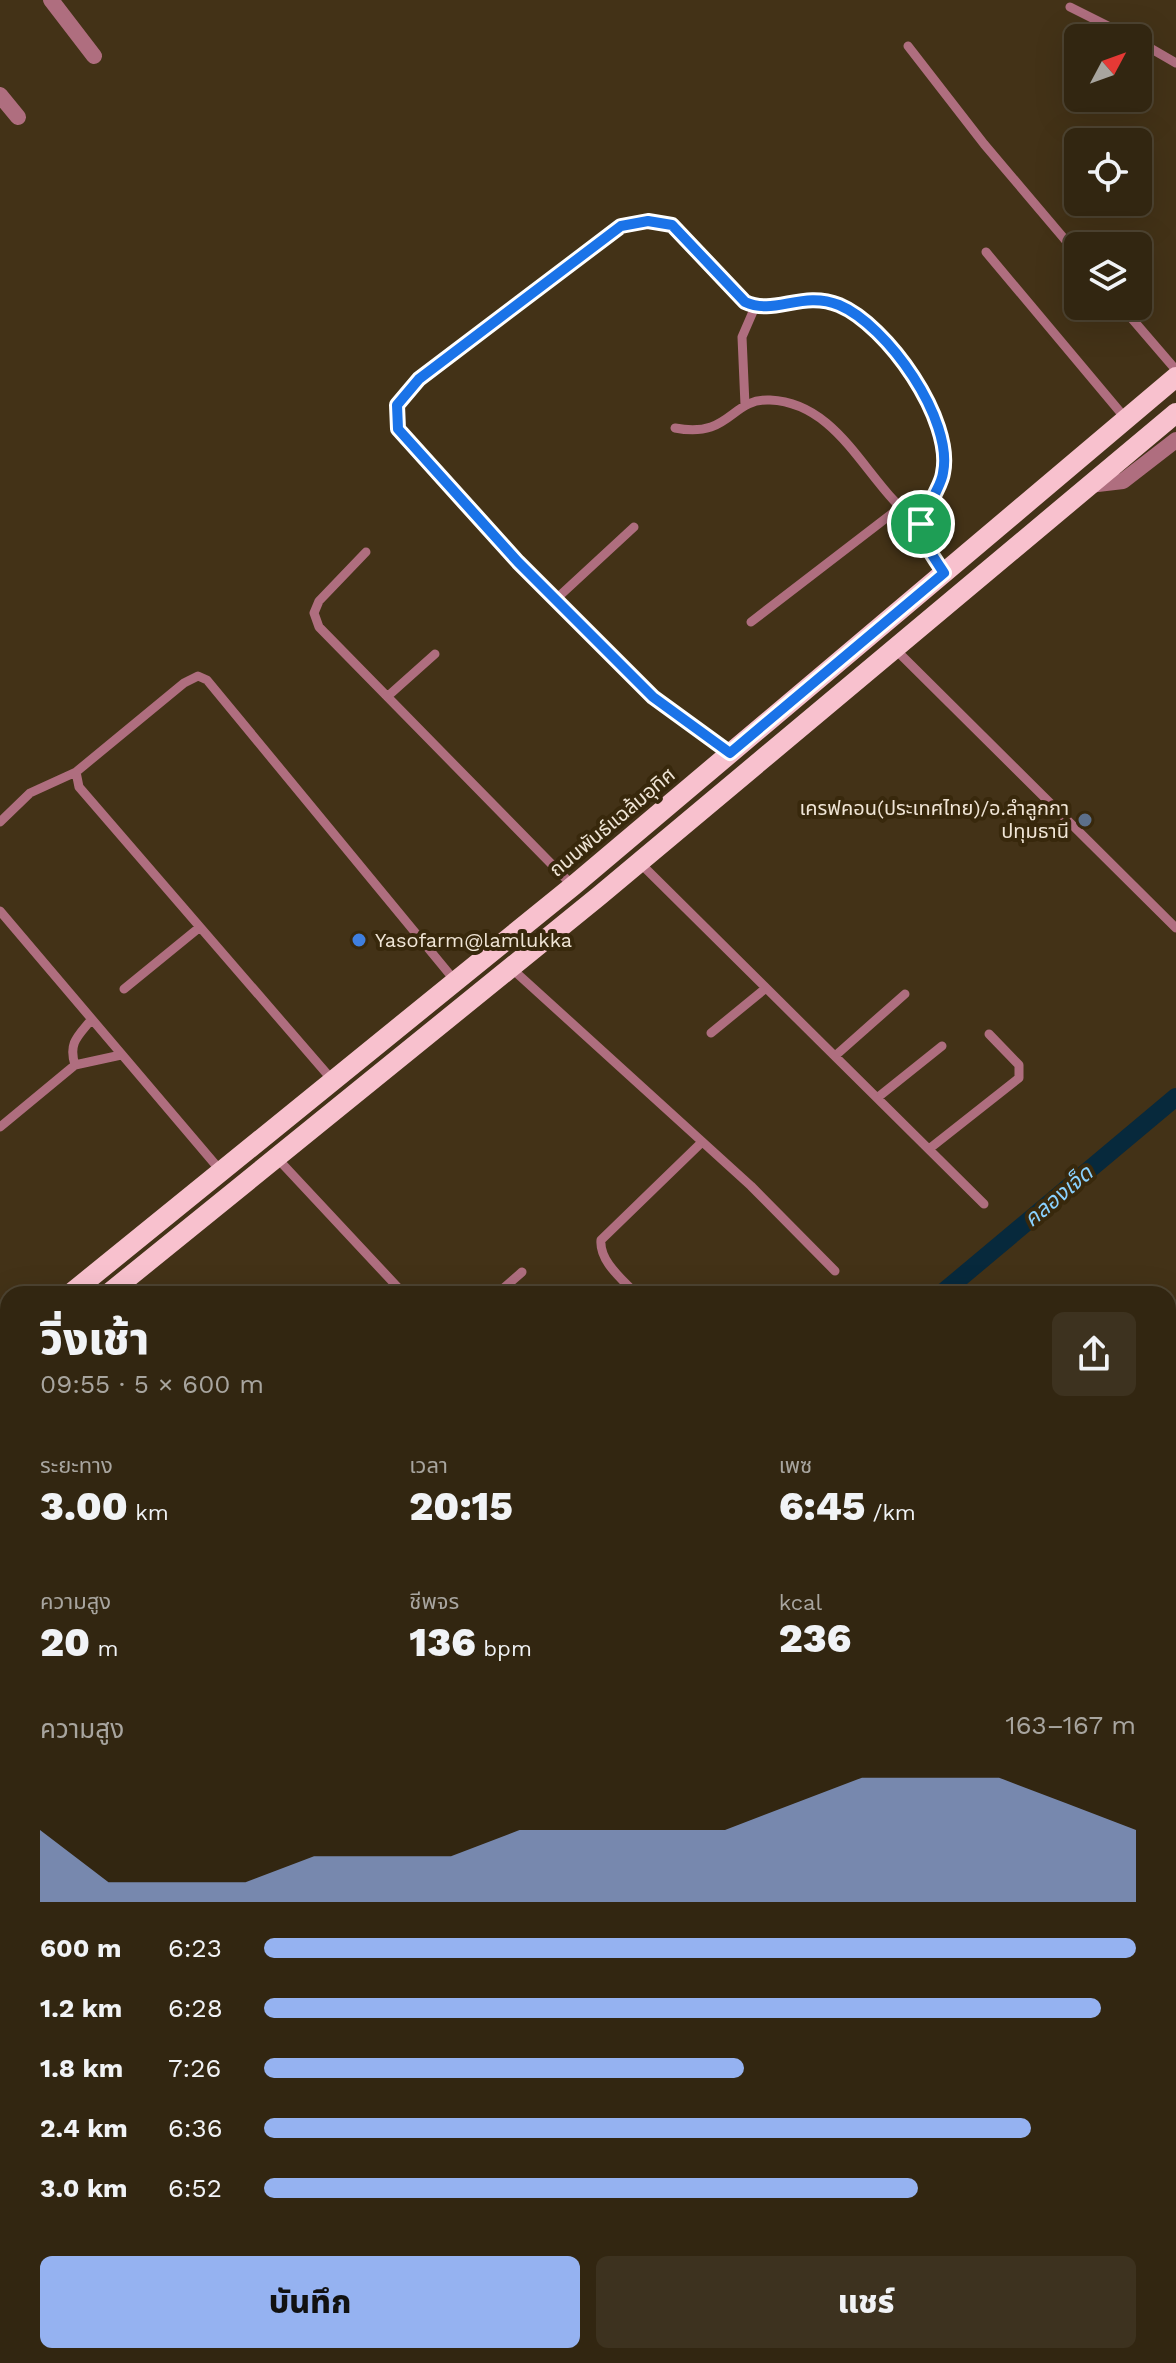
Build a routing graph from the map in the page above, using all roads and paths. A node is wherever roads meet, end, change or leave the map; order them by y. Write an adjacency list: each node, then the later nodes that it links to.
1 (51, 0): 6 (street)
2 (1070, 7): 3 (lane)
3 (1104, 24)
4 (908, 46): 10 (lane)
5 (1152, 49): 7 (lane)
6 (94, 56)
7 (1176, 63)
8 (0, 95): 9 (street)
9 (18, 117)
10 (1064, 238)
11 (986, 252): 18 (lane)
12 (755, 307): 16 (lane); 23 (lane); 27 (lane)
13 (1133, 320): 14 (lane)
14 (1176, 370)
15 (1176, 377): 18 (main road, ถนนพันธ์แฉล้มอุทิศ)
16 (745, 405): 19 (lane); 22 (lane)
17 (1176, 413): 21 (main road)
18 (1126, 419): 26 (main road, ถนนพันธ์แฉล้มอุทิศ)
19 (675, 428)
20 (1176, 440): 21 (street)
21 (1089, 485): 29 (main road)
22 (898, 509): 23 (lane); 28 (lane)
23 (921, 524): 26 (lane)
24 (634, 527): 27 (lane)
25 (366, 552): 31 (lane)
26 (944, 573): 32 (main road, ถนนพันธ์แฉล้มอุทิศ)
27 (555, 600): 32 (lane)
28 (751, 622)
29 (894, 648): 35 (main road); 39 (lane)
30 (435, 654): 31 (lane)
31 (388, 696): 36 (lane)
32 (730, 753): 36 (main road, ถนนพันธ์แฉล้มอุทิศ)
33 (76, 772): 34 (lane); 38 (lane); 41 (lane)
34 (0, 822)
35 (639, 862): 40 (main road); 42 (lane)
36 (573, 886): 41 (main road, ถนนพันธ์แฉล้มอุทิศ)
37 (0, 911): 45 (lane)
38 (200, 927): 43 (lane); 52 (lane)
39 (1176, 928)
40 (510, 967): 55 (lane); 57 (main road)
41 (456, 982): 52 (main road, ถนนพันธ์แฉล้มอุทิศ)
42 (766, 988): 46 (lane); 50 (lane)
43 (124, 989)
44 (905, 994): 50 (lane)
45 (91, 1020): 49 (lane); 51 (lane)
46 (711, 1033)
47 (989, 1034): 56 (lane)
48 (942, 1046): 53 (lane)
49 (121, 1055): 51 (lane); 58 (lane)
50 (835, 1056): 53 (lane)
51 (75, 1065): 54 (lane)
52 (334, 1082): 58 (main road, ถนนพันธ์แฉล้มอุทิศ)
53 (877, 1098): 56 (lane)
54 (0, 1127)
55 (701, 1143): 60 (lane); 66 (lane)
56 (929, 1149): 59 (lane)
57 (276, 1157): 63 (main road); 64 (lane)
58 (220, 1170): 62 (main road, ถนนพันธ์แฉล้มอุทิศ)
59 (984, 1204)
60 (835, 1271)
61 (522, 1272): 65 (lane)
62 (80, 1286)
63 (127, 1286)
64 (397, 1286)
65 (506, 1286)
66 (629, 1286)

